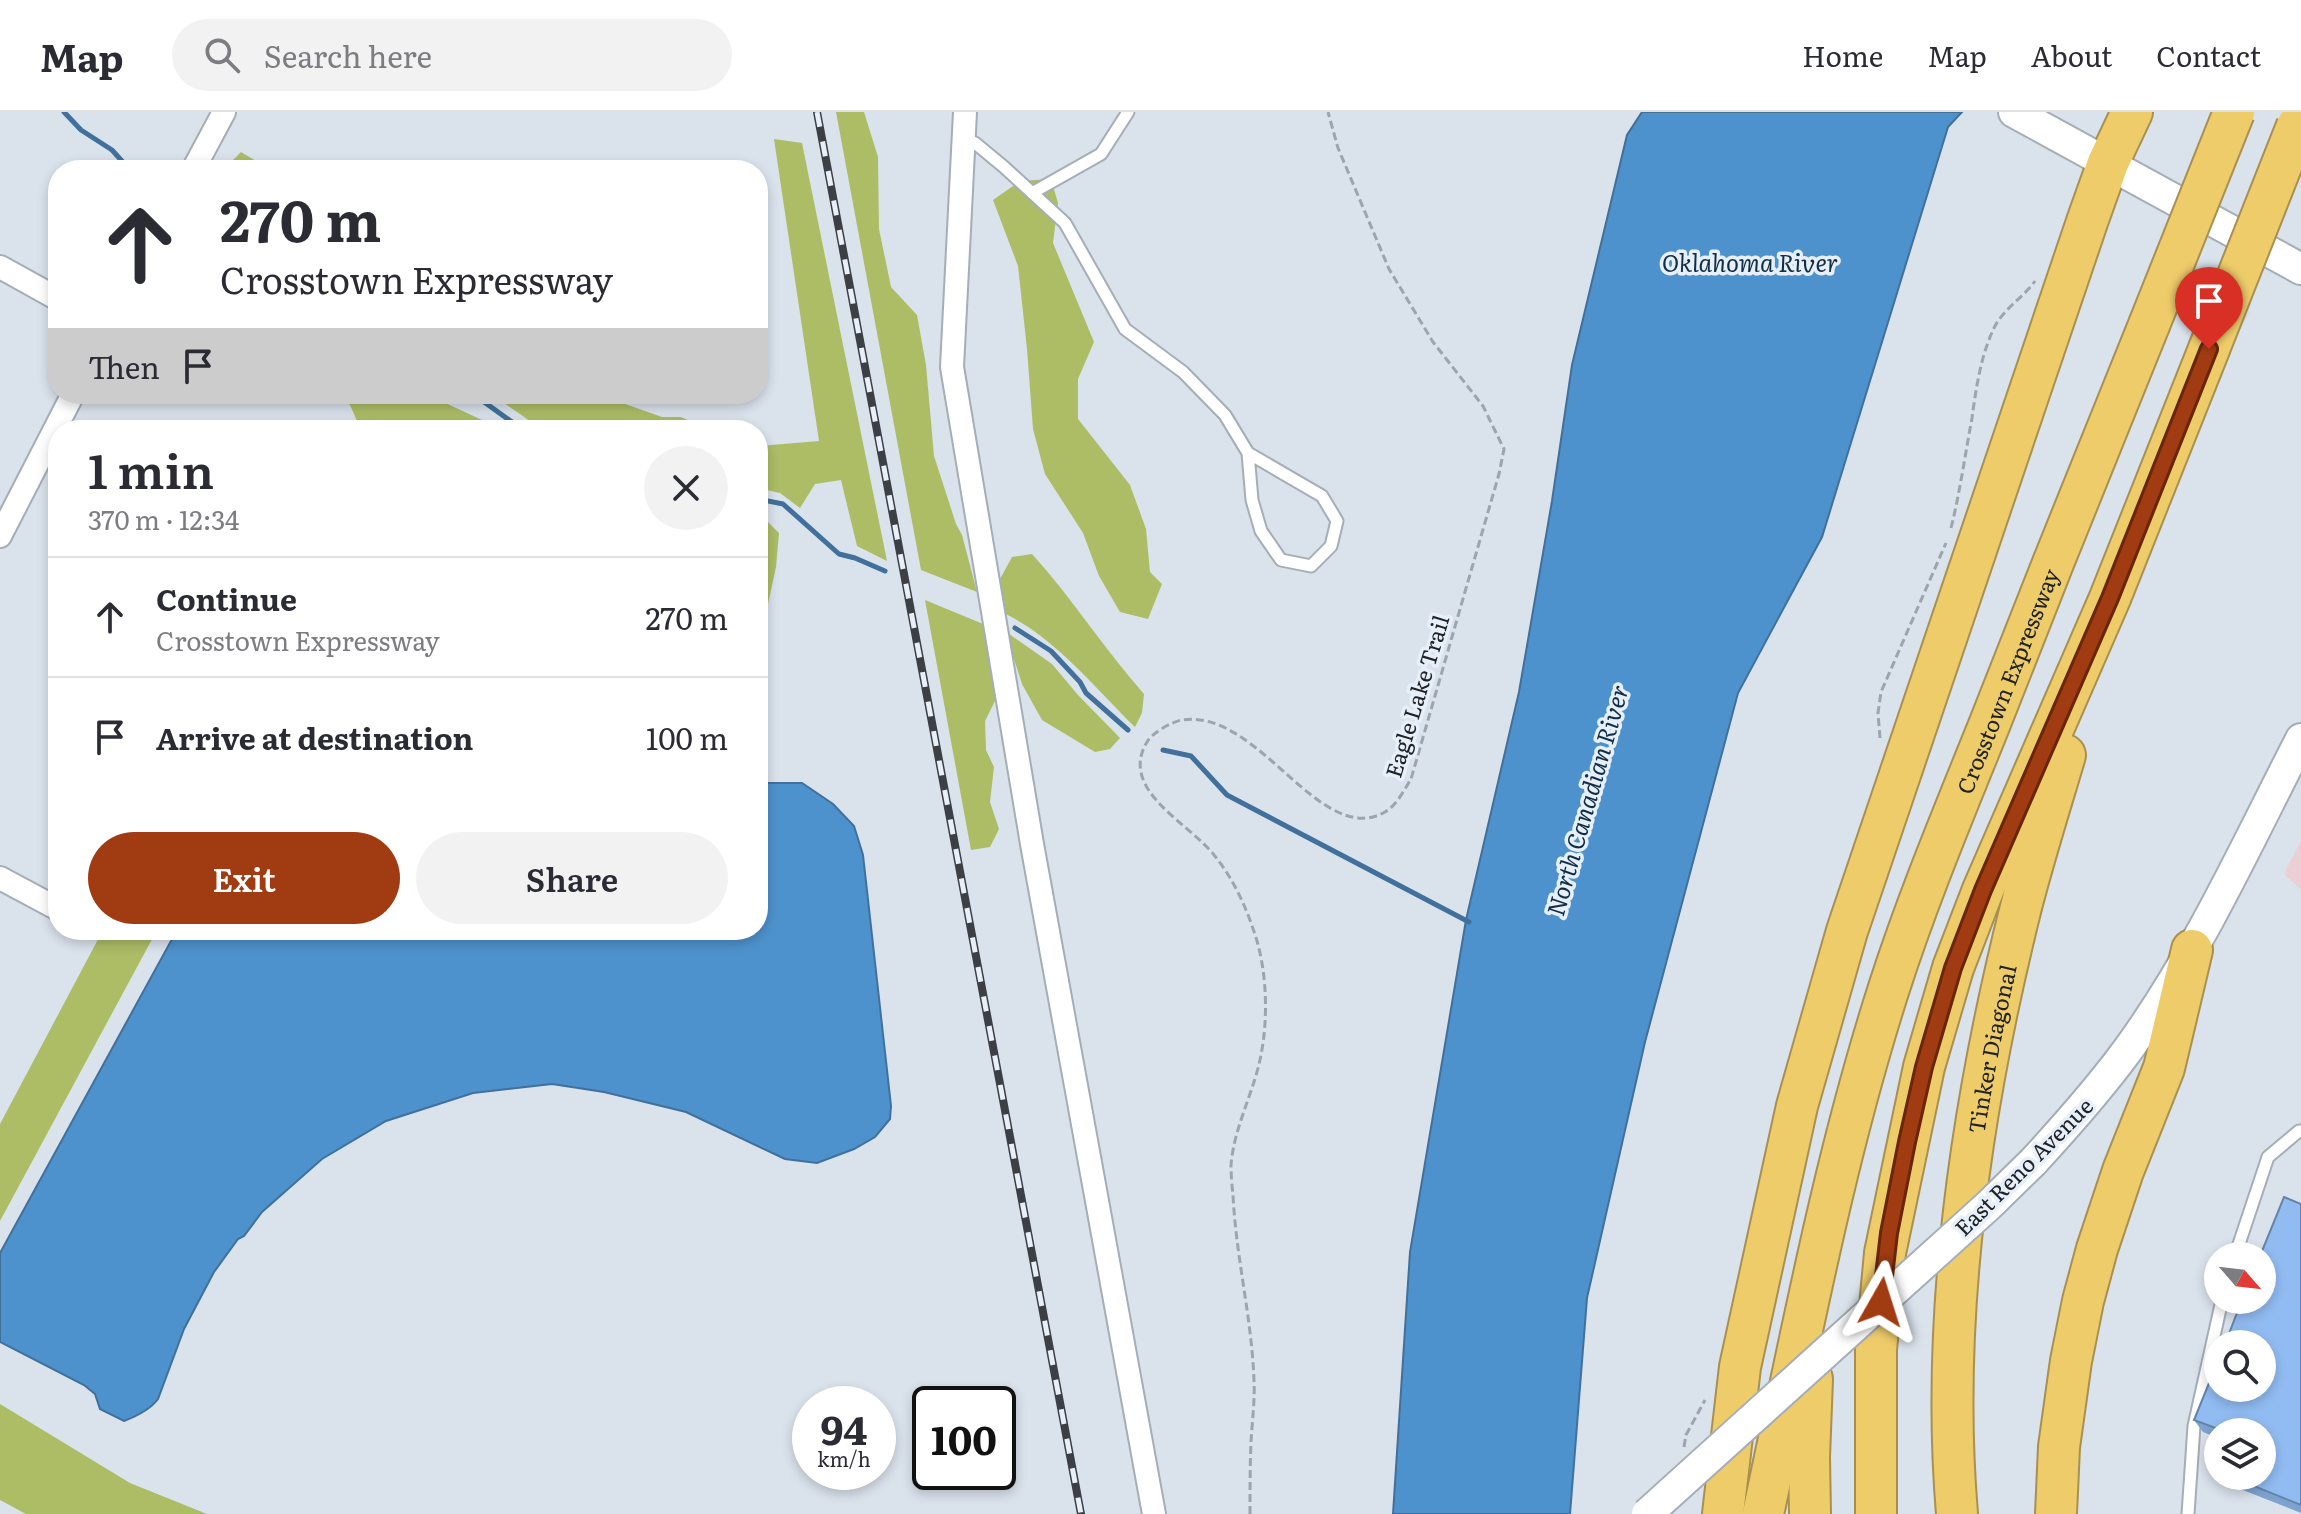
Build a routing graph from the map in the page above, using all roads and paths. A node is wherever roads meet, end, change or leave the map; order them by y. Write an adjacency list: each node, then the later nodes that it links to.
1 (224, 112): 10 (street)
2 (965, 112): 9 (street)
3 (1128, 112): 12 (lane)
4 (1328, 112): 29 (path, Eagle Lake Trail)
5 (2014, 112): 11 (main road)
6 (2132, 112): 11 (highway)
7 (2234, 112): 26 (highway, Crosstown Expressway, bridge)
8 (2299, 121): 19 (highway, bridge)
9 (963, 138): 12 (lane); 28 (street)
10 (198, 160)
11 (2108, 163): 14 (main road); 31 (highway)
12 (1032, 193): 17 (lane)
13 (0, 267): 15 (street)
14 (2301, 269)
15 (48, 293)
16 (48, 443): 18 (street)
17 (1248, 453): 17 (lane)
18 (0, 536)
19 (2110, 598): 34 (highway); 35 (highway, Tinker Diagonal)
20 (2301, 739): 23 (main road, East Reno Avenue)
21 (0, 878): 22 (street)
22 (48, 904)
23 (2192, 950): 30 (main road, East Reno Avenue, bridge); 36 (highway)
24 (2301, 1131): 25 (lane)
25 (2240, 1242)
26 (1818, 1263): 32 (highway); 33 (highway)
27 (2219, 1314): 37 (lane)
28 (1154, 1514)
29 (1250, 1514)
30 (1647, 1514)
31 (1723, 1514)
32 (1763, 1514)
33 (1810, 1514)
34 (1876, 1514)
35 (1957, 1514)
36 (2056, 1514)
37 (2188, 1514)

